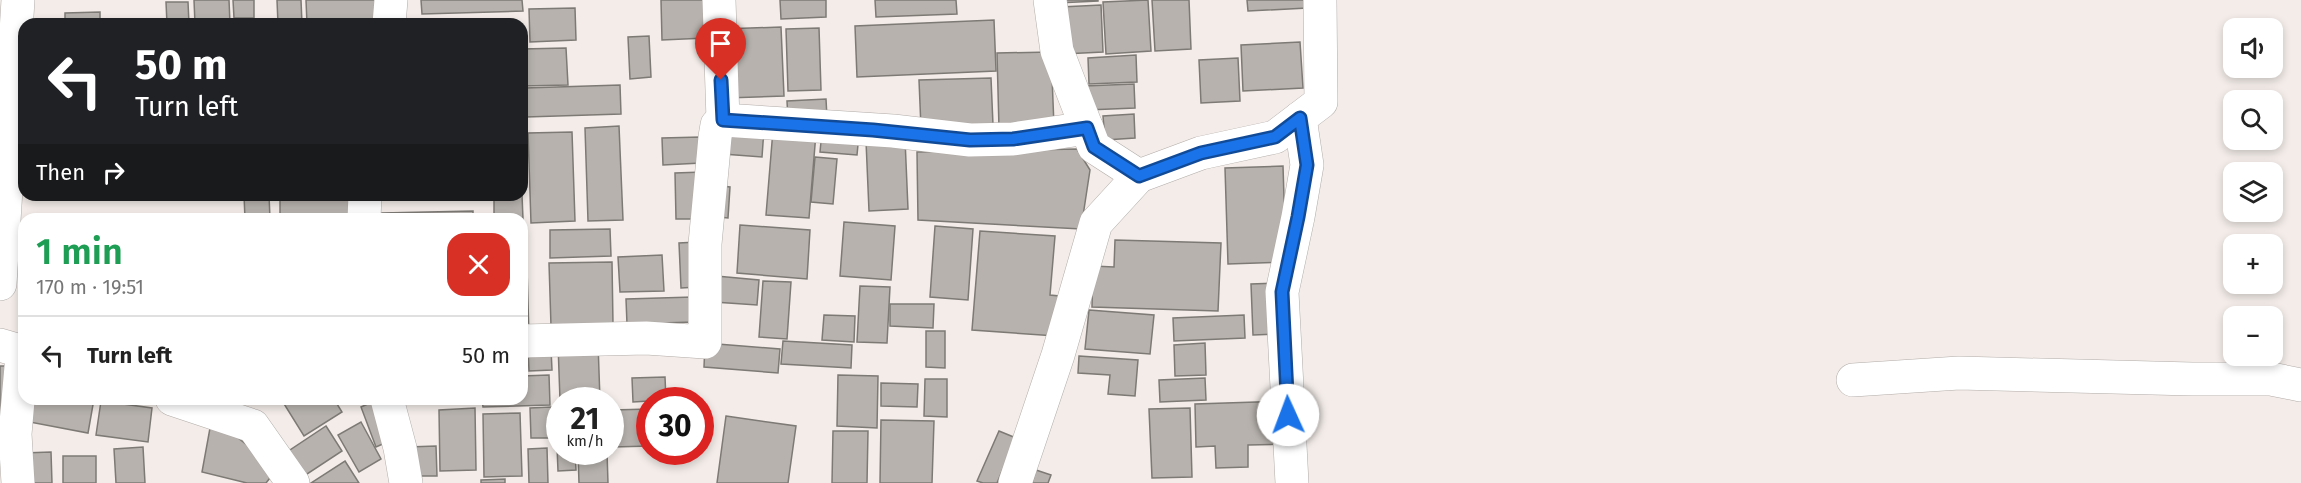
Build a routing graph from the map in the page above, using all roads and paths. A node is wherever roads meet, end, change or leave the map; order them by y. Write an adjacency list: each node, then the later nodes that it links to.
1 (18, 0): 11 (street)
2 (391, 0): 6 (street)
3 (719, 0): 8 (street)
4 (1050, 0): 9 (street)
5 (1320, 0): 7 (street)
6 (390, 18)
7 (1300, 118): 10 (street); 24 (street)
8 (723, 120): 9 (street); 12 (street)
9 (1087, 128): 10 (street)
10 (1139, 176): 23 (street)
11 (0, 284)
12 (528, 341)
13 (0, 345): 14 (street)
14 (18, 350)
15 (1853, 380): 16 (street)
16 (2301, 385)
17 (18, 400): 20 (street)
18 (190, 405): 21 (street)
19 (389, 405): 22 (street)
20 (18, 483)
21 (293, 483)
22 (406, 483)
23 (1015, 483)
24 (1292, 483)

